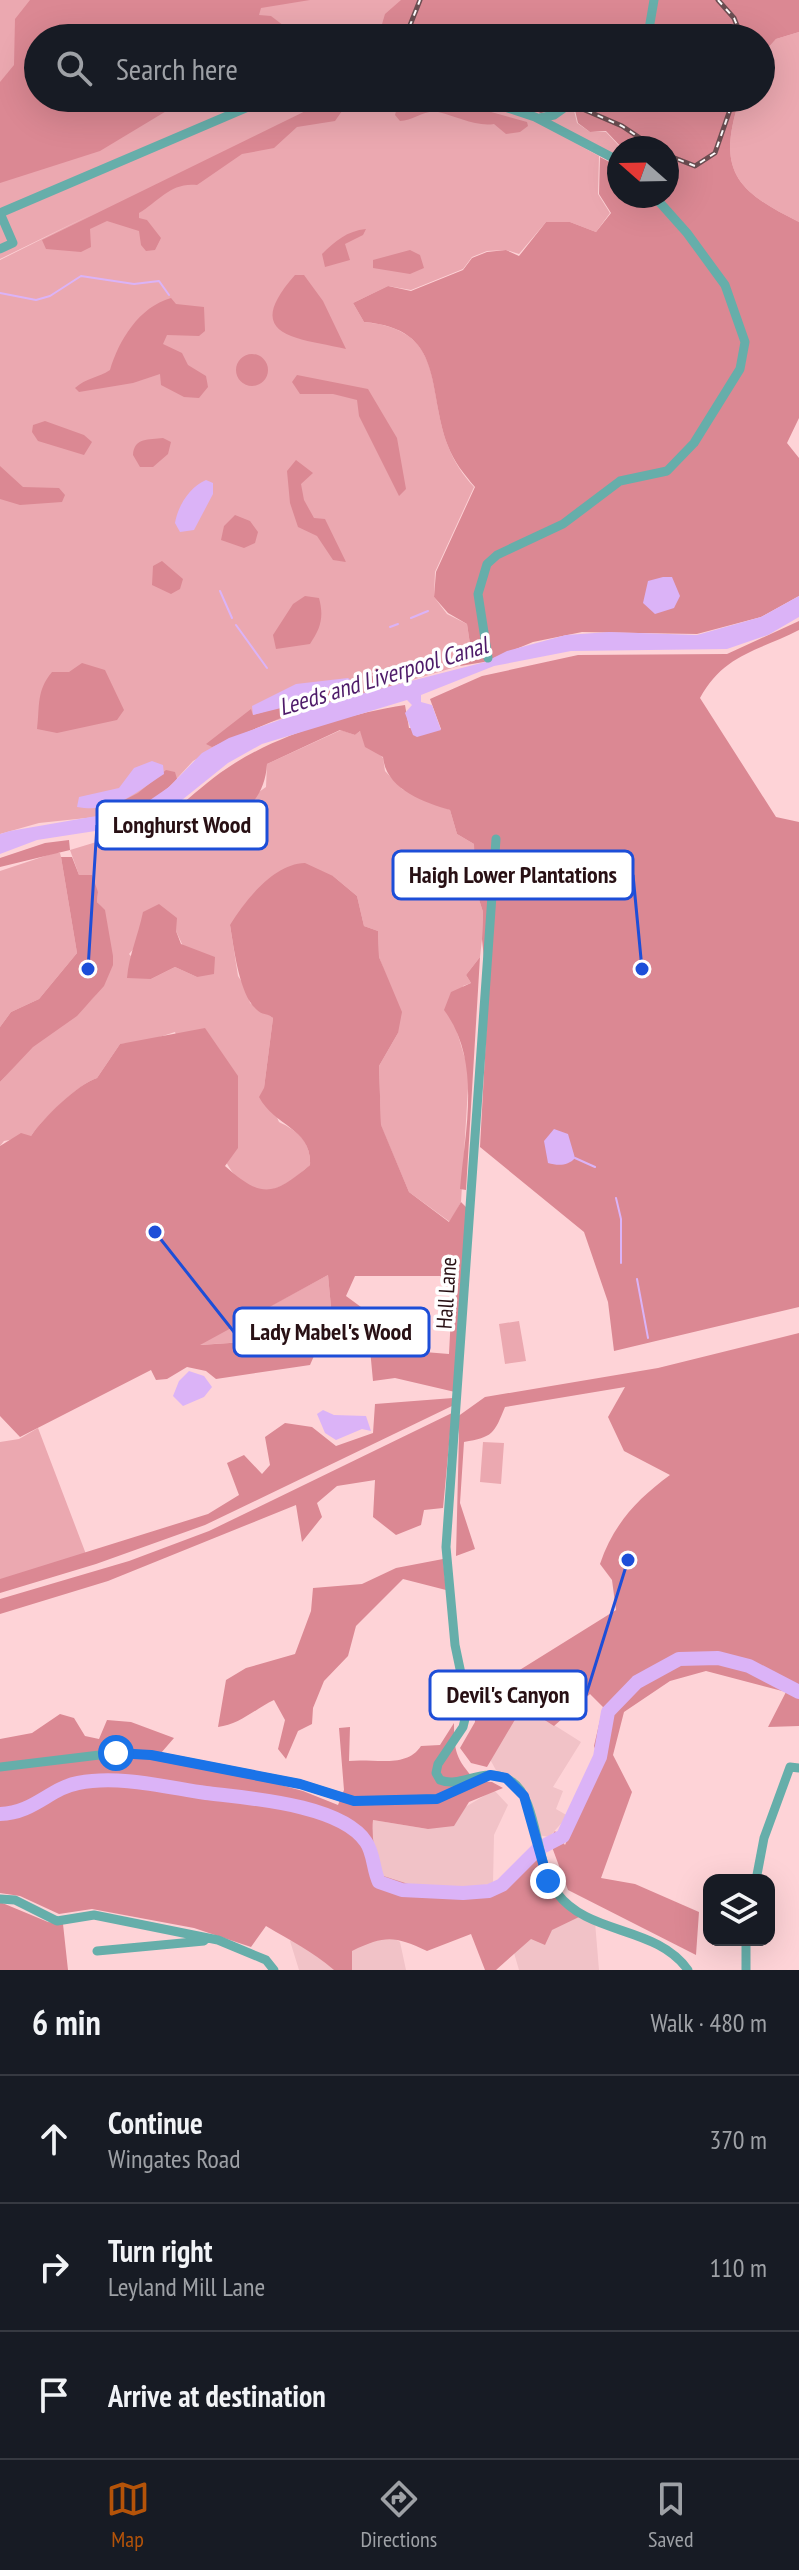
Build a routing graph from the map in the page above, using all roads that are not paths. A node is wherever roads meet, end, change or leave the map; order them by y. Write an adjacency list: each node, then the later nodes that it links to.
1 (654, 0): 2 (street)
2 (650, 24)
3 (236, 112): 9 (street)
4 (520, 112): 6 (street)
5 (558, 112): 6 (street)
6 (535, 117): 7 (street)
7 (607, 155)
8 (665, 208): 11 (street)
9 (0, 213): 10 (street)
10 (0, 249)
11 (488, 658)
12 (496, 839): 15 (street, Hall Lane)
13 (0, 1767): 15 (street)
14 (799, 1768): 16 (street)
15 (490, 1775): 22 (street)
16 (757, 1874)
17 (0, 1899): 18 (street)
18 (211, 1940): 20 (street); 21 (street)
19 (746, 1946): 23 (street)
20 (97, 1951)
21 (274, 1970)
22 (688, 1970)
23 (746, 1970)

